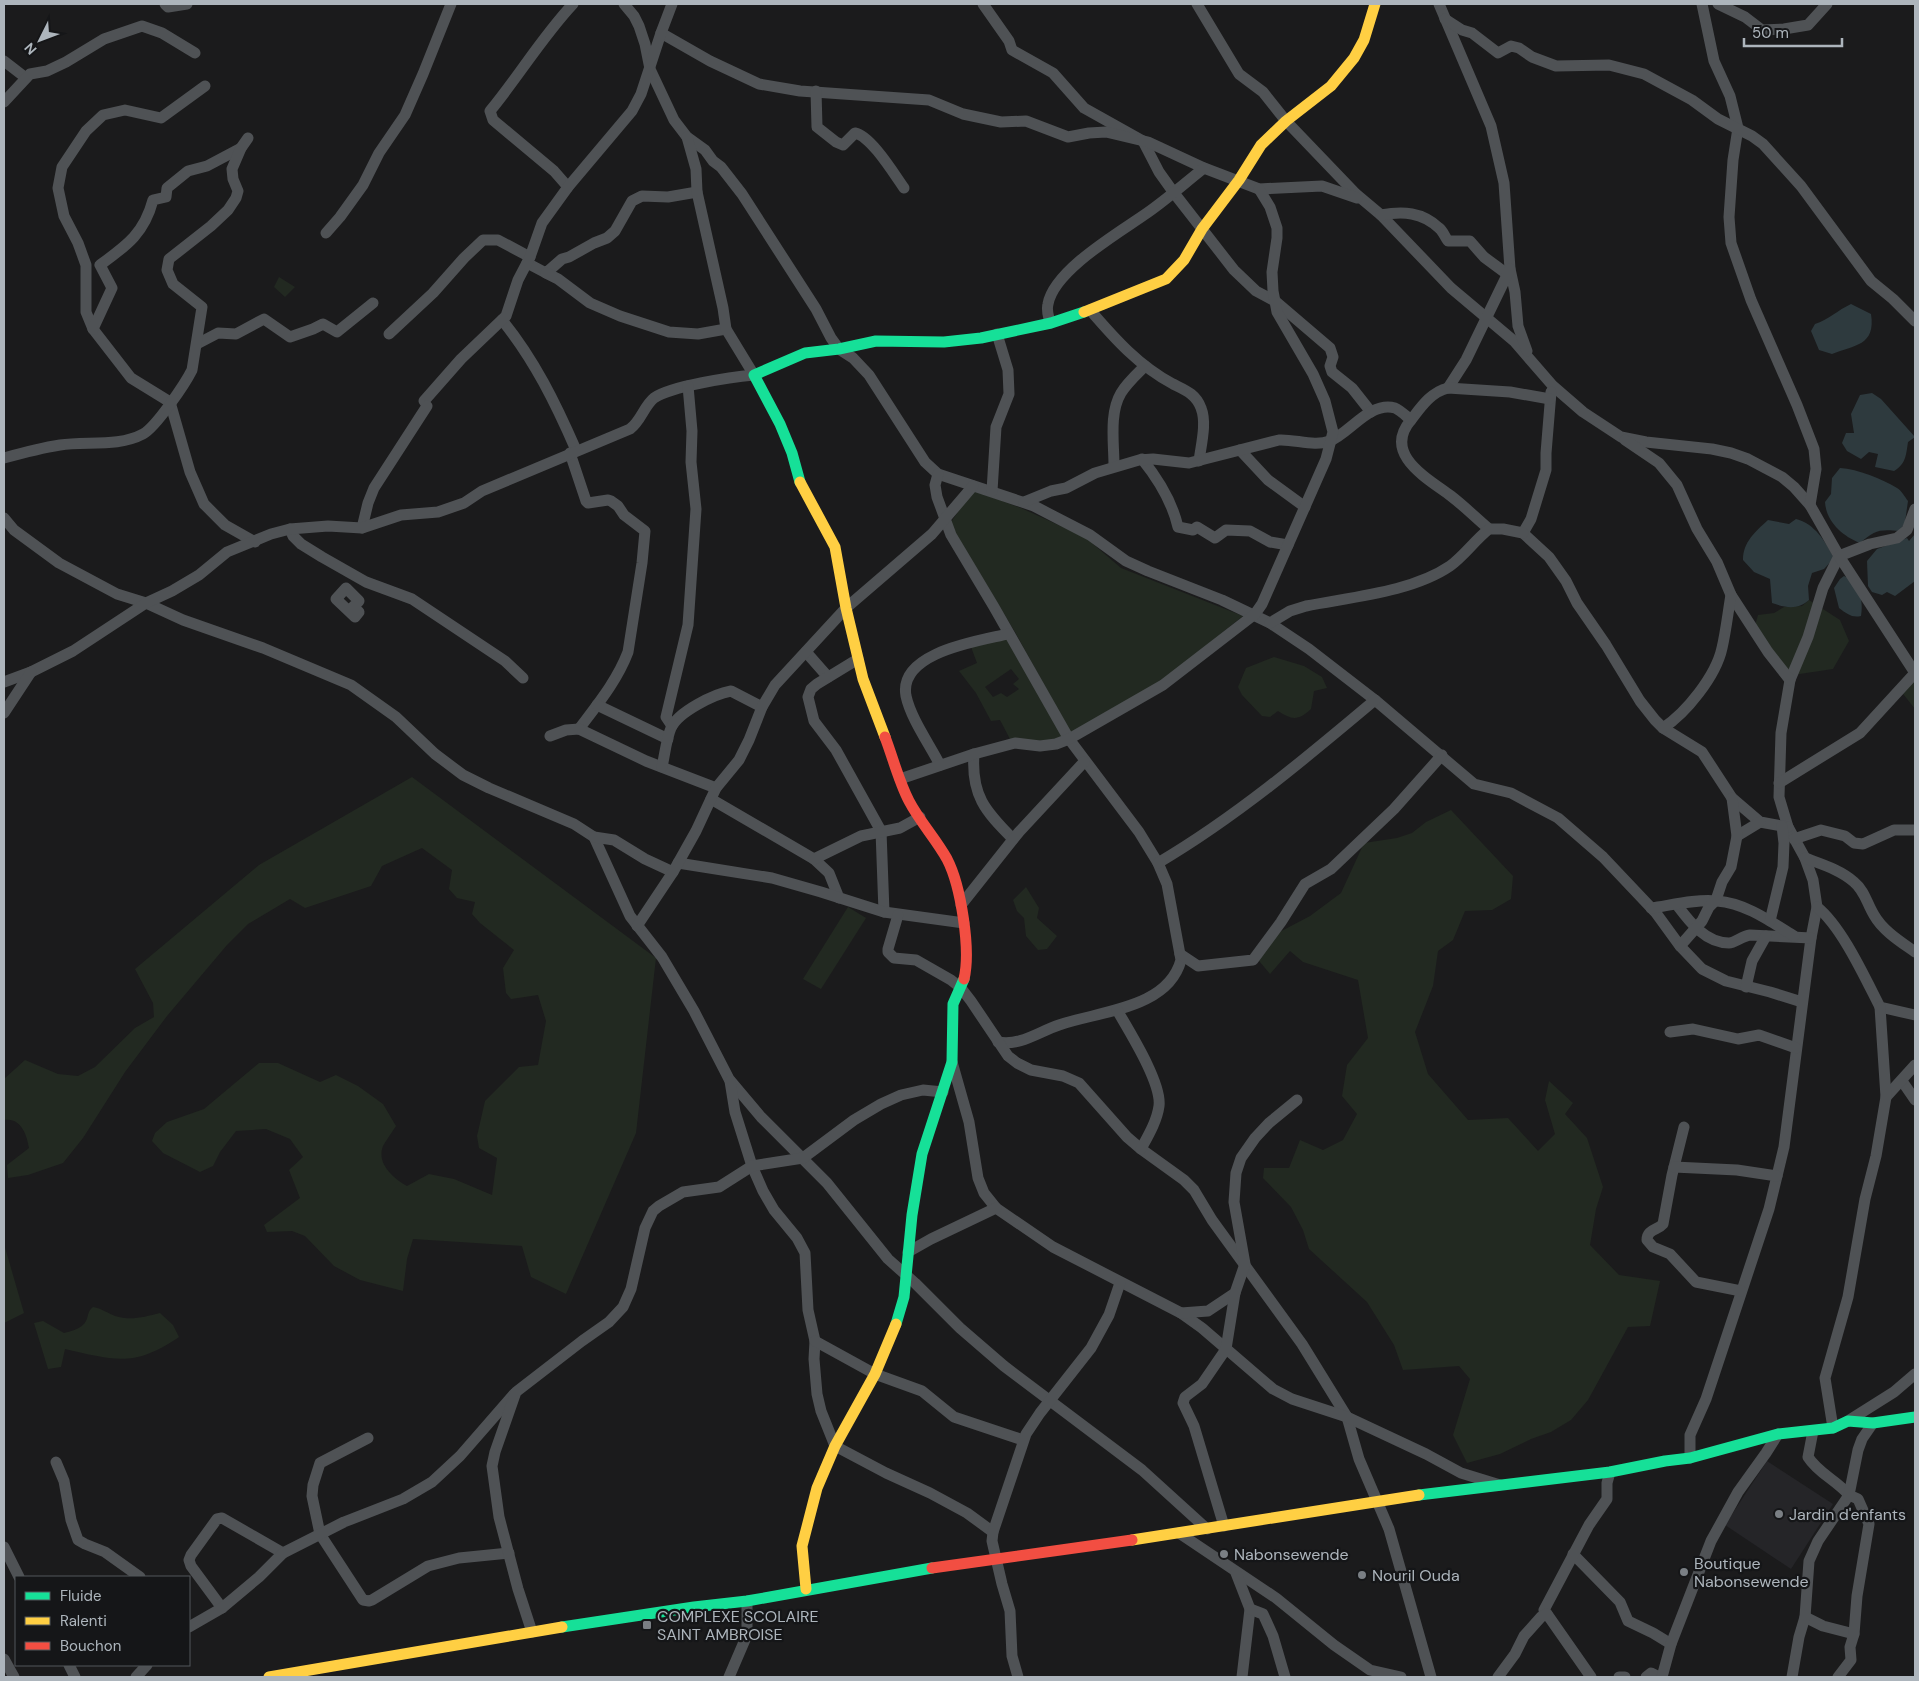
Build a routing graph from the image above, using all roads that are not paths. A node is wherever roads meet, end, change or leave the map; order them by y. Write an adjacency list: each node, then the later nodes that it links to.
1 (165, 4): 2 (street)
2 (188, 4)
3 (451, 4): 39 (street)
4 (573, 4): 31 (street)
5 (624, 4): 18 (street)
6 (672, 4): 15 (street)
7 (983, 4): 27 (street)
8 (1197, 4): 23 (street)
9 (1375, 4): 23 (street)
10 (1439, 4): 14 (street)
11 (1702, 4): 24 (street)
12 (1718, 4): 13 (street)
13 (1827, 4)
14 (1444, 19): 24 (street); 41 (street)
15 (661, 33): 18 (street); 21 (street)
16 (195, 53): 19 (street)
17 (4, 61): 19 (street)
18 (650, 68): 25 (street); 31 (street)
19 (26, 78): 22 (street)
20 (205, 86): 50 (street)
21 (816, 91): 27 (street); 32 (street)
22 (4, 102)
23 (1286, 121): 30 (street); 36 (street)
24 (1738, 128): 48 (street); 78 (street)
25 (687, 137): 34 (street); 55 (street)
26 (248, 138): 28 (street)
27 (1143, 141): 29 (street); 35 (street)
28 (241, 148): 50 (street); 54 (street)
29 (1204, 168): 30 (street); 35 (street)
30 (1238, 180): 33 (street); 38 (street)
31 (568, 187): 40 (street)
32 (904, 188)
33 (1259, 189): 36 (street); 43 (street)
34 (697, 192): 42 (street); 51 (street)
35 (1174, 193): 38 (street); 49 (street)
36 (1364, 200): 37 (street)
37 (1381, 215): 41 (street); 46 (street)
38 (1202, 229): 43 (street); 45 (street)
39 (326, 233)
40 (529, 260): 42 (street); 47 (street); 52 (street)
41 (1509, 271): 46 (street); 56 (street)
42 (546, 274): 51 (street)
43 (1275, 302): 64 (street); 67 (street)
44 (374, 303): 54 (street)
45 (1090, 310): 49 (street); 57 (street)
46 (1487, 318): 56 (street); 61 (street)
47 (502, 320): 69 (street); 83 (street)
48 (1915, 321)
49 (1050, 323): 53 (street)
50 (93, 329): 63 (street)
51 (726, 329): 58 (street)
52 (389, 334)
53 (997, 334): 55 (street); 76 (street)
54 (197, 344): 63 (street)
55 (839, 349): 58 (street); 74 (street)
56 (1529, 357): 60 (street)
57 (1145, 366): 72 (street); 73 (street)
58 (754, 375): 59 (street); 93 (street)
59 (688, 386): 69 (street); 109 (street)
60 (1552, 386): 62 (street); 66 (street)
61 (1448, 388): 62 (street); 65 (street)
62 (1550, 399): 87 (street)
63 (170, 402): 70 (street); 88 (street)
64 (1371, 412): 65 (street); 67 (street)
65 (1411, 420): 85 (street)
66 (1621, 437): 78 (street); 91 (street)
67 (1331, 441): 68 (street); 79 (street)
68 (1240, 450): 72 (street); 79 (street)
69 (573, 452): 83 (street); 106 (street)
70 (4, 458)
71 (1142, 459): 72 (street); 73 (street); 89 (street)
72 (1199, 461)
73 (1114, 466): 77 (street)
74 (938, 474): 75 (street); 82 (street)
75 (973, 486): 76 (street); 82 (street)
76 (992, 491): 77 (street)
77 (1024, 502): 94 (street)
78 (1810, 505): 90 (street)
79 (1305, 507): 89 (street)
80 (1915, 509): 90 (street)
81 (4, 518): 86 (street)
82 (944, 521): 93 (street); 96 (street)
83 (362, 528): 84 (street)
84 (290, 529): 88 (street); 102 (street)
85 (1489, 529): 87 (street); 95 (street)
86 (9, 532): 92 (street)
87 (1523, 533): 110 (street)
88 (254, 542): 92 (street)
89 (1288, 545): 94 (street)
90 (1839, 556): 100 (street); 103 (street)
91 (1731, 595): 103 (street); 110 (street)
92 (146, 603): 99 (street); 130 (street)
93 (846, 608): 97 (street); 98 (street)
94 (1254, 614): 95 (street); 114 (street)
95 (1270, 623): 105 (street)
96 (1008, 634): 114 (street); 118 (street)
97 (806, 652): 101 (street); 107 (street)
98 (858, 659): 101 (street); 120 (street)
99 (31, 672): 104 (street); 108 (street)
100 (1915, 673): 121 (street)
101 (828, 677): 128 (street)
102 (523, 678)
103 (1790, 680): 121 (street)
104 (4, 682)
105 (1375, 700): 116 (street); 135 (street)
106 (596, 705): 111 (street); 113 (street)
107 (762, 707): 109 (street); 122 (street)
108 (4, 713)
109 (672, 726): 113 (street)
110 (1663, 728): 123 (street)
111 (579, 729): 112 (street); 119 (street)
112 (550, 736)
113 (668, 739): 119 (street)
114 (1069, 739): 115 (street); 117 (street)
115 (974, 754): 118 (street); 131 (street)
116 (1442, 756): 142 (street); 154 (street)
117 (1084, 762): 131 (street); 135 (street)
118 (940, 765): 120 (street)
119 (662, 767): 122 (street)
120 (900, 779): 124 (street)
121 (1779, 783): 126 (street)
122 (714, 794): 134 (street); 136 (street)
123 (1732, 798): 125 (street); 129 (street)
124 (920, 818): 128 (street); 139 (street)
125 (1760, 822): 126 (street); 129 (street)
126 (1785, 826): 132 (street); 145 (street)
127 (1915, 830): 132 (street)
128 (881, 831): 134 (street); 143 (street)
129 (1737, 836): 138 (street)
130 (594, 837): 136 (street); 147 (street)
131 (1013, 839): 139 (street)
132 (1794, 839): 133 (street)
133 (1805, 858): 141 (street); 153 (street)
134 (814, 859): 137 (street)
135 (1158, 863): 154 (street)
136 (676, 867): 137 (street); 147 (street)
137 (839, 898): 143 (street)
138 (1716, 900): 140 (street); 145 (street); 148 (street)
139 (961, 905): 146 (street)
140 (1677, 905): 142 (street); 148 (street)
141 (1817, 907): 151 (street); 158 (street)
142 (1651, 908): 152 (street)
143 (884, 912): 144 (street)
144 (898, 915): 146 (street); 156 (street)
145 (1770, 921): 150 (street)
146 (964, 923): 156 (street)
147 (637, 926): 166 (street)
148 (1695, 928): 149 (street); 152 (street)
149 (1766, 936): 150 (street); 155 (street)
150 (1794, 936): 151 (street)
151 (1811, 938): 157 (street)
152 (1680, 946): 155 (street)
153 (1915, 952)
154 (1180, 954): 159 (street)
155 (1746, 987): 157 (street)
156 (961, 988): 162 (street); 164 (street)
157 (1802, 1002): 163 (street)
158 (1880, 1007): 160 (street); 169 (street)
159 (1117, 1010): 162 (street); 173 (street)
160 (1915, 1015)
161 (1670, 1032): 163 (street)
162 (998, 1042): 173 (street)
163 (1796, 1048): 177 (street)
164 (952, 1062): 168 (street); 178 (street)
165 (1915, 1065): 167 (street)
166 (730, 1079): 174 (street); 175 (street)
167 (1902, 1081): 169 (street); 171 (street)
168 (943, 1092): 174 (street); 179 (street)
169 (1886, 1097): 196 (street)
170 (1297, 1100): 180 (street)
171 (1915, 1100)
172 (1684, 1127): 176 (street)
173 (1141, 1149): 180 (street)
174 (803, 1158): 175 (street); 181 (street)
175 (752, 1166): 186 (street); 190 (street)
176 (1674, 1167): 177 (street); 183 (street)
177 (1777, 1176): 183 (street)
178 (996, 1208): 179 (street); 182 (street)
179 (908, 1252): 181 (street)
180 (1245, 1264): 184 (street); 192 (street)
181 (906, 1275): 188 (street); 191 (street)
182 (1120, 1283): 185 (street); 191 (street)
183 (1741, 1291): 202 (street)
184 (1235, 1293): 185 (street); 187 (street)
185 (1181, 1313): 187 (street)
186 (816, 1342): 188 (street); 201 (street)
187 (1226, 1349): 192 (street); 208 (street)
188 (876, 1374): 200 (street); 201 (street)
189 (1915, 1374): 194 (street)
190 (516, 1392): 212 (street); 215 (street)
191 (1051, 1400): 200 (street); 209 (street)
192 (1347, 1417): 205 (street); 207 (street)
193 (1915, 1417): 195 (street)
194 (1848, 1421): 195 (street); 196 (street)
195 (1873, 1422): 206 (street)
196 (1833, 1428): 197 (street)
197 (1813, 1431): 198 (street); 206 (street)
198 (1778, 1434): 202 (street); 230 (street)
199 (368, 1438): 212 (street)
200 (1023, 1440): 210 (street)
201 (835, 1446): 210 (street); 221 (street)
202 (1690, 1458): 204 (street)
203 (56, 1462): 220 (street)
204 (1610, 1472): 205 (street); 216 (street)
205 (1504, 1486): 207 (street)
206 (1849, 1495): 226 (street); 229 (street)
207 (1377, 1500): 208 (street); 241 (street)
208 (1224, 1526): 209 (street)
209 (1206, 1529): 211 (street)
210 (993, 1532): 217 (street)
211 (1179, 1533): 217 (street); 218 (street)
212 (320, 1534): 214 (street); 215 (street)
213 (4, 1547): 219 (street)
214 (283, 1553): 223 (street); 223 (street)
215 (509, 1553): 228 (street)
216 (1573, 1554): 225 (street); 230 (street)
217 (996, 1559): 221 (street); 237 (street)
218 (1236, 1573): 224 (street); 240 (street)
219 (18, 1576)
220 (139, 1576)
221 (806, 1590): 222 (street)
222 (747, 1601): 228 (street); 236 (street)
223 (222, 1608): 227 (street)
224 (1250, 1609): 238 (street); 239 (street)
225 (1547, 1614): 242 (street); 243 (street)
226 (1805, 1617): 229 (street); 248 (street)
227 (190, 1625)
228 (532, 1632): 235 (street)
229 (1854, 1634): 249 (street)
230 (1671, 1644): 247 (street)
231 (4, 1659): 233 (street)
232 (146, 1666): 234 (street)
233 (14, 1677)
234 (136, 1677)
235 (269, 1677)
236 (729, 1677)
237 (1018, 1677)
238 (1242, 1677)
239 (1285, 1677)
240 (1401, 1677)
241 (1431, 1677)
242 (1498, 1677)
243 (1591, 1677)
244 (1619, 1677): 245 (street)
245 (1625, 1677)
246 (1646, 1677): 247 (street)
247 (1660, 1677)
248 (1792, 1677)
249 (1838, 1677)

